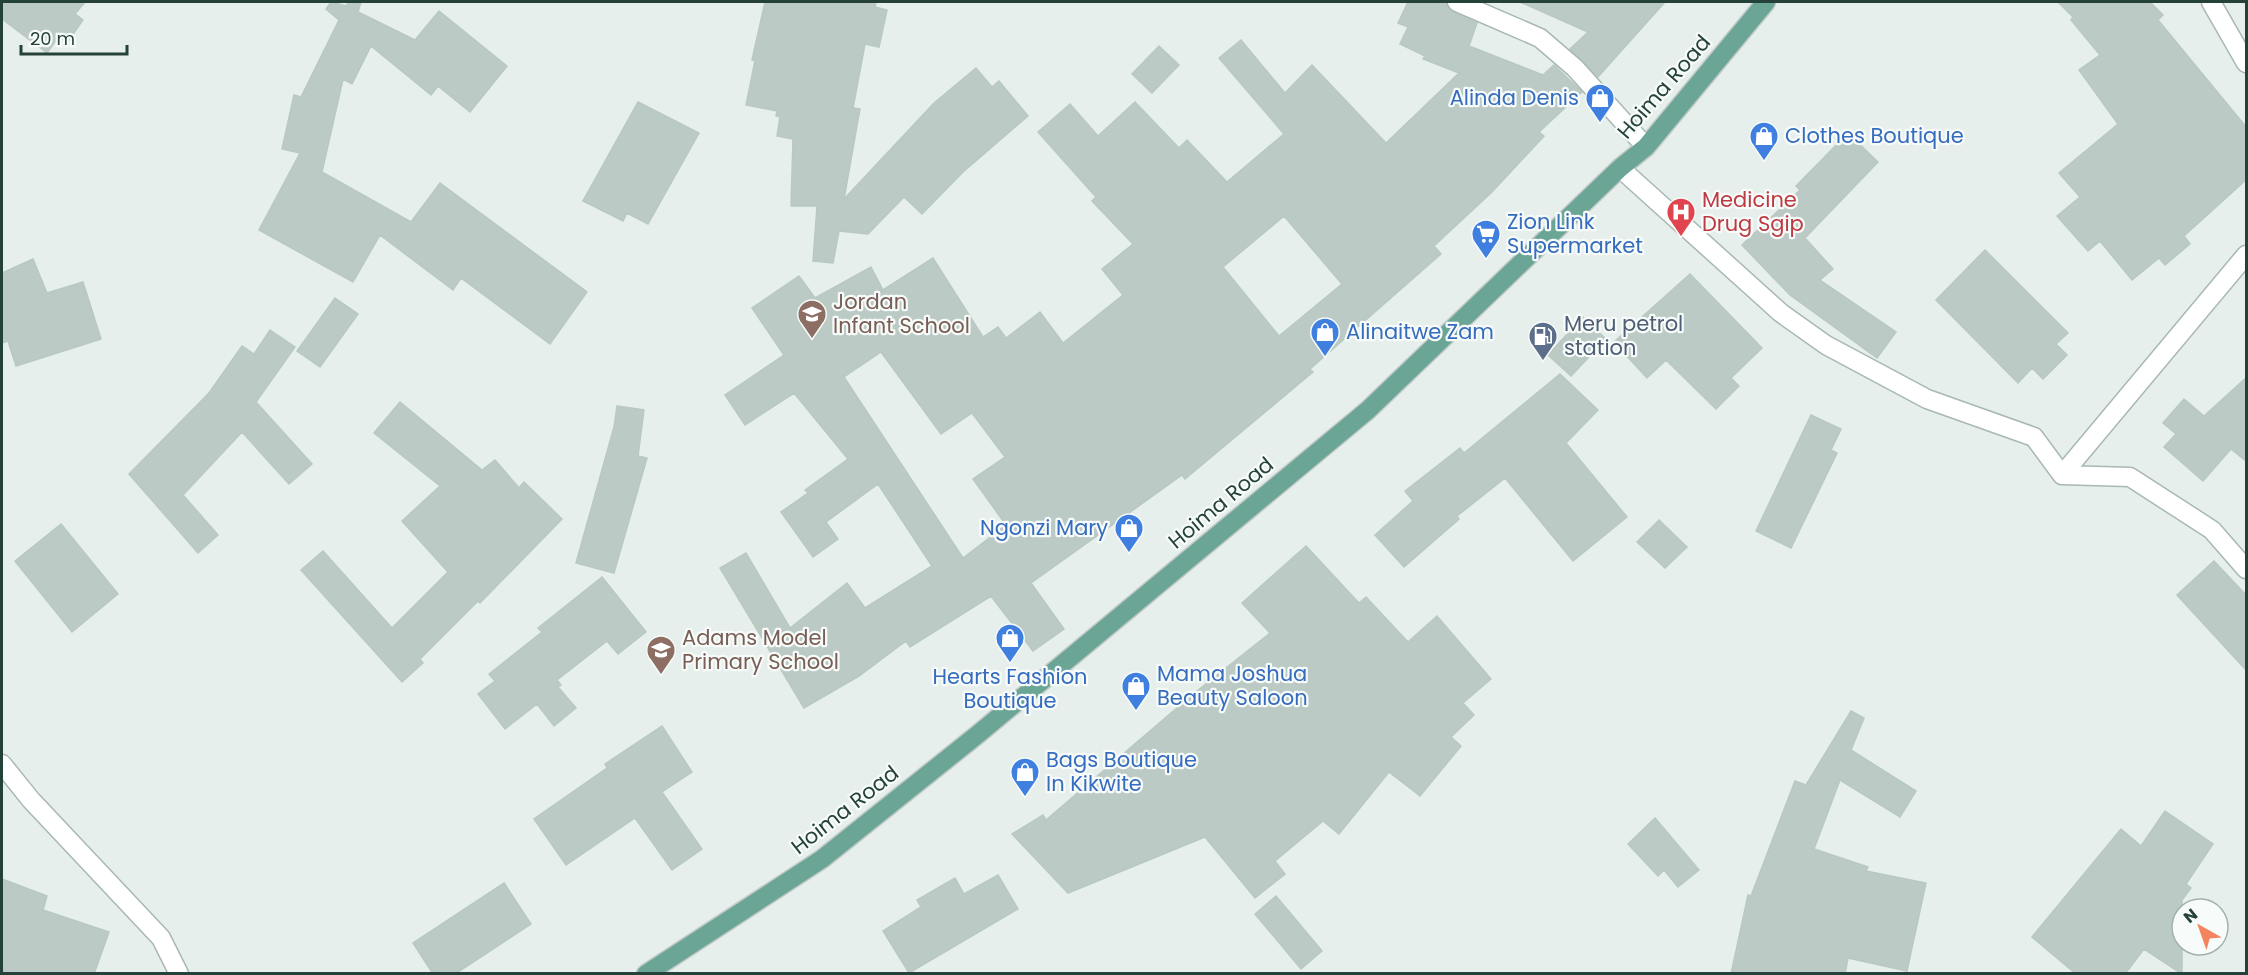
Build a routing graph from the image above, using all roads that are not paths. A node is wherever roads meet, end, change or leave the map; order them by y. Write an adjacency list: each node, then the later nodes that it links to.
1 (1457, 2): 5 (street)
2 (1766, 2): 5 (main road, Hoima Road)
3 (2211, 2): 4 (street)
4 (2247, 63)
5 (1646, 147): 6 (main road, Hoima Road)
6 (1620, 168): 8 (street); 12 (main road, Hoima Road)
7 (2247, 255): 8 (street)
8 (2062, 476): 9 (street)
9 (2247, 569)
10 (2, 764): 11 (street)
11 (178, 974)
12 (646, 974)

